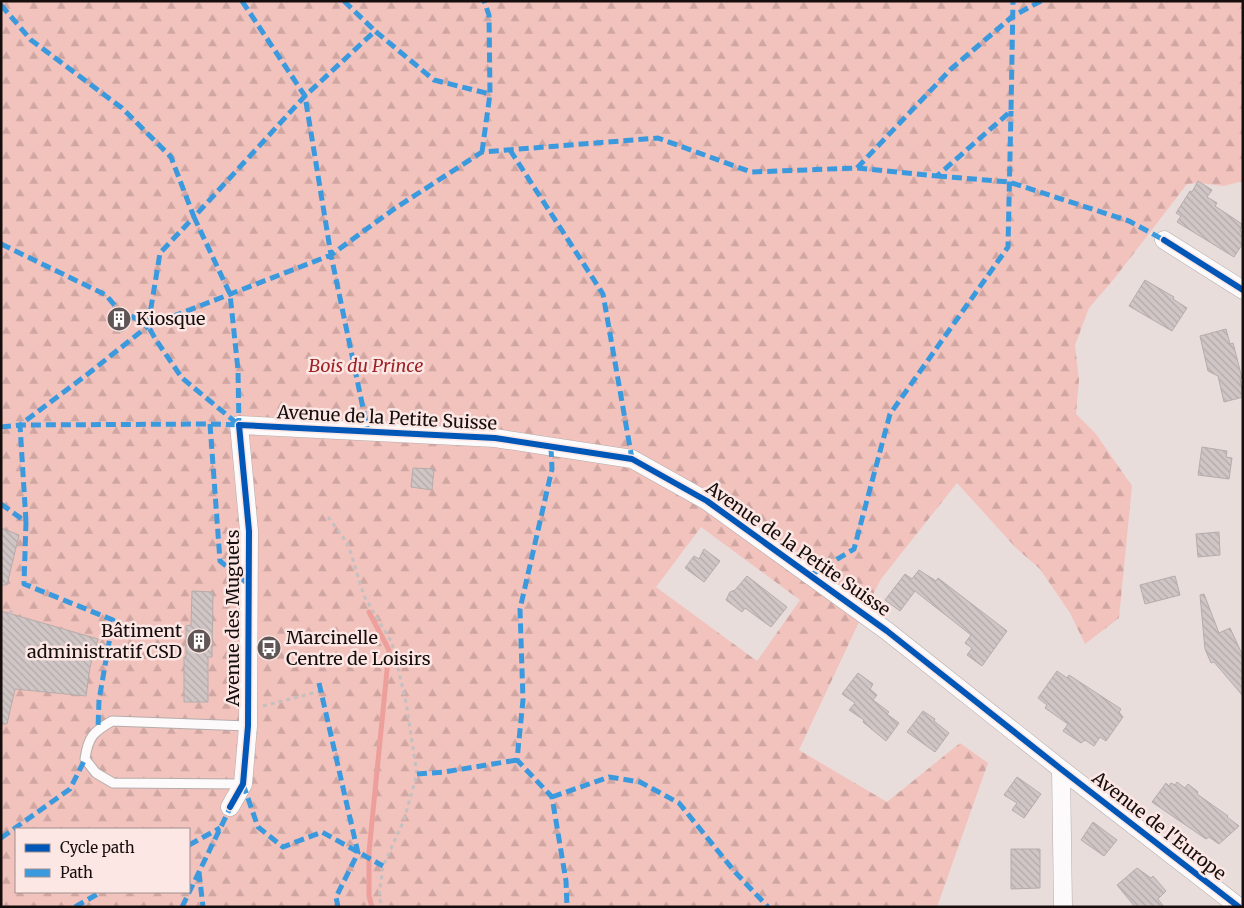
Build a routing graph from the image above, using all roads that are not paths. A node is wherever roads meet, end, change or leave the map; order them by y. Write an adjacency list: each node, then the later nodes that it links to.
1 (1164, 240): 2 (street)
2 (1243, 290)
3 (238, 425): 4 (street, Avenue des Muguets); 5 (street, Avenue de la Petite Suisse)
4 (248, 717): 6 (street, Avenue des Muguets); 6 (lane)
5 (1061, 769): 8 (street); 9 (street, Avenue de l'Europe)
6 (243, 784): 7 (street, Avenue des Muguets)
7 (230, 807)
8 (1063, 907)
9 (1239, 907)

